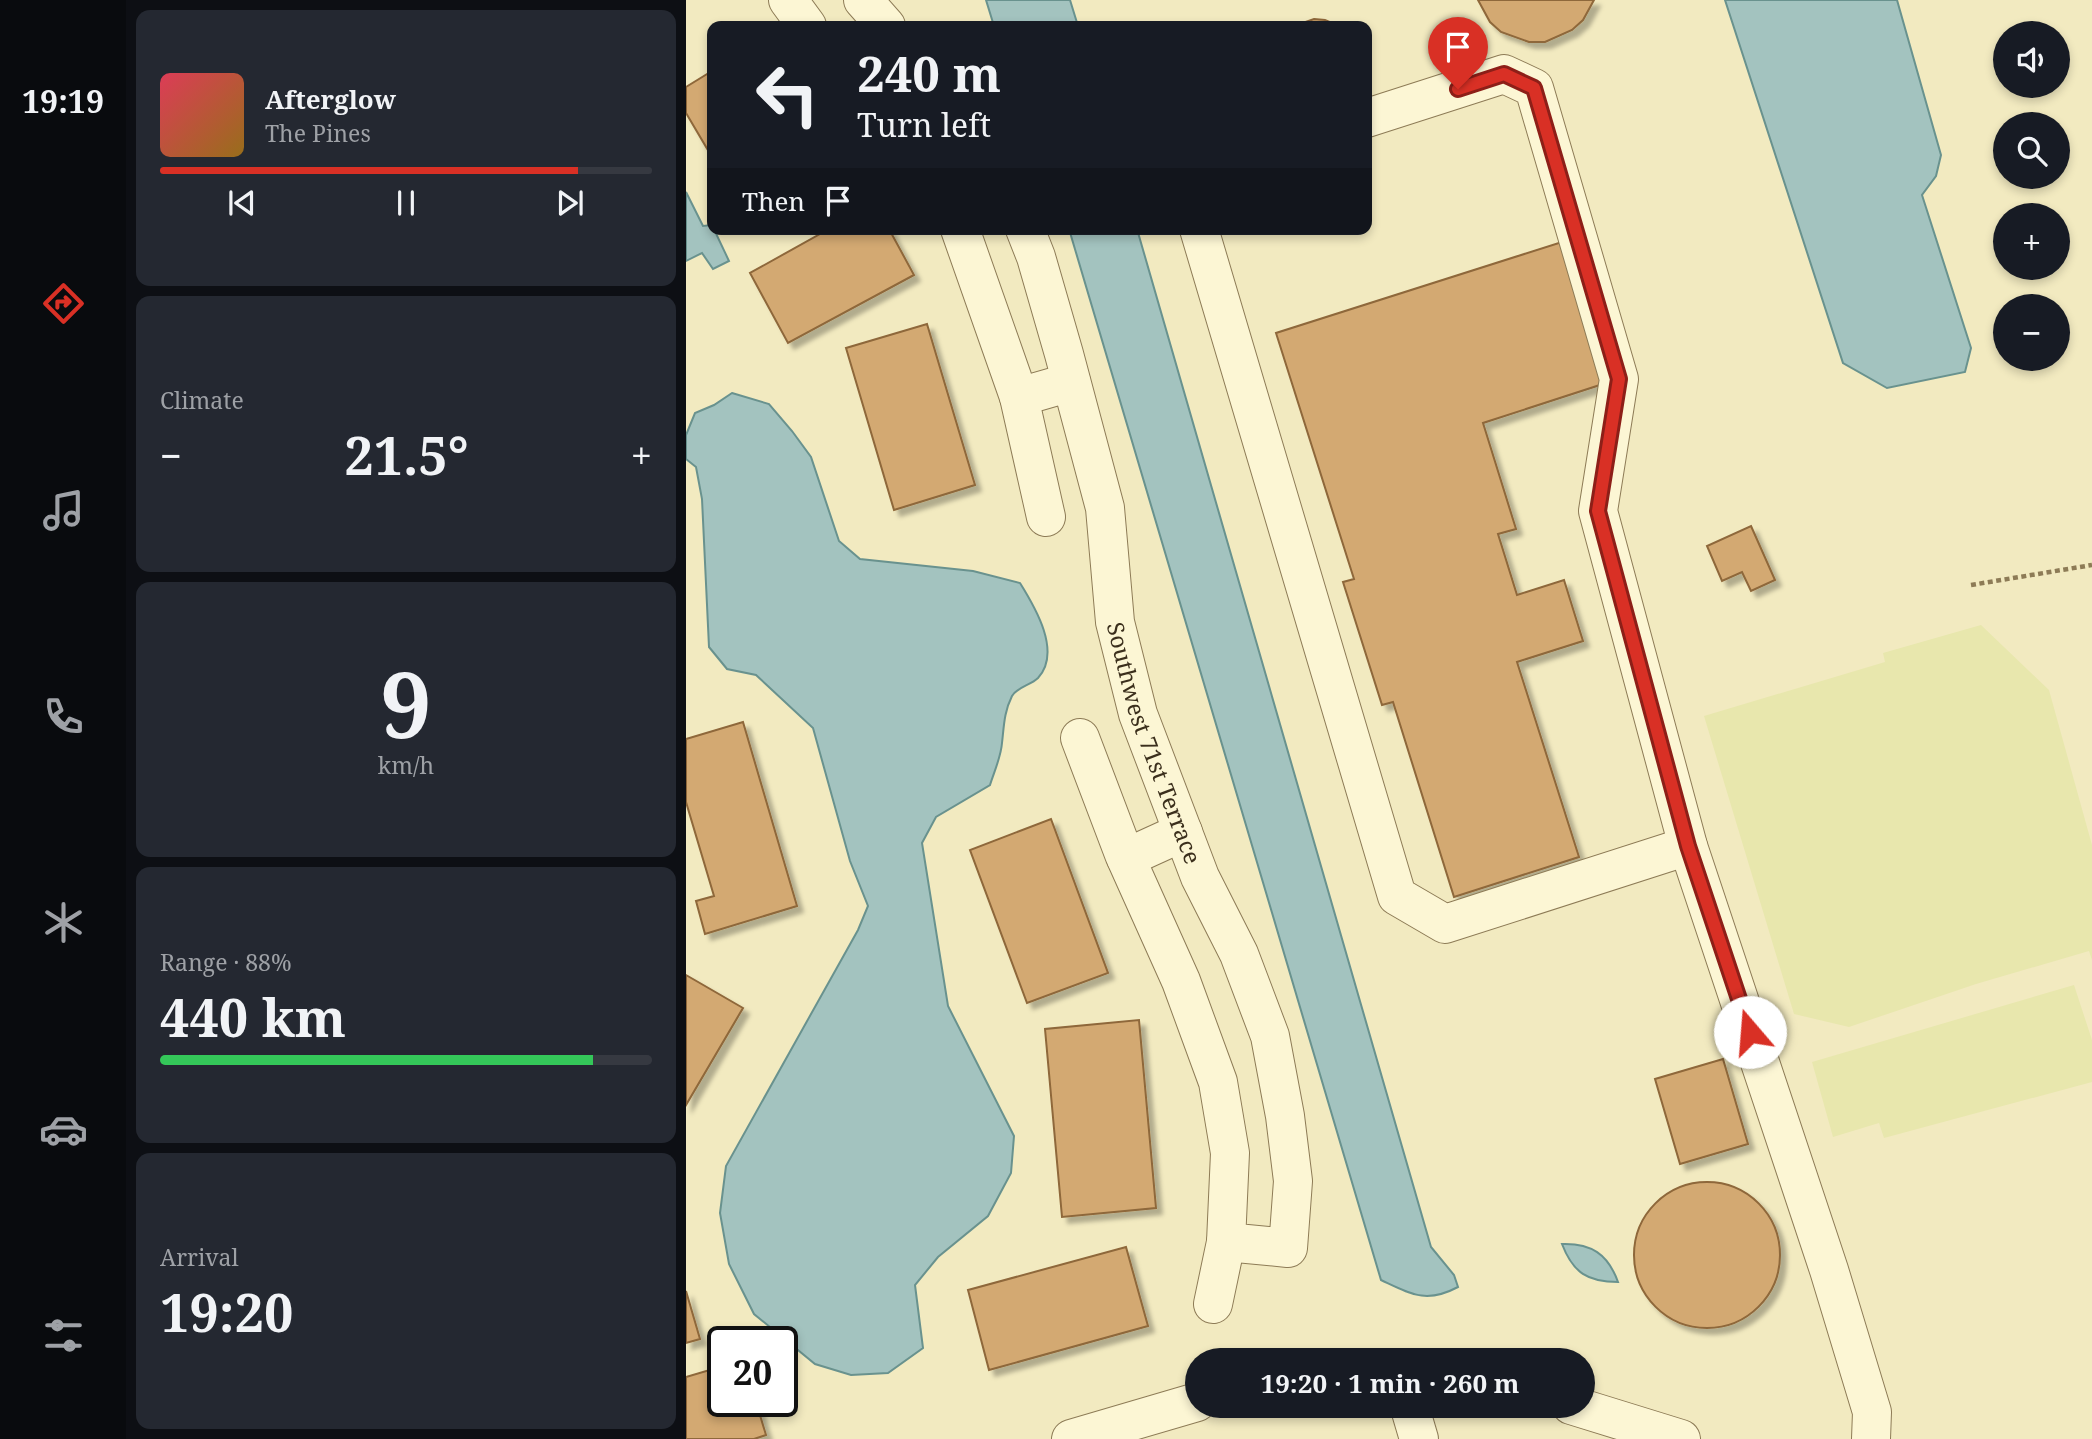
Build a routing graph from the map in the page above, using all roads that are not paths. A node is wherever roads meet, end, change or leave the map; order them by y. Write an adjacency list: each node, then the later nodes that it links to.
1 (788, 0): 3 (street)
2 (863, 0): 4 (street)
3 (803, 21)
4 (882, 21)
5 (1372, 116): 14 (street)
6 (962, 235): 10 (street)
7 (1027, 235): 9 (street, Southwest 71st Terrace)
8 (1201, 235): 14 (street)
9 (1072, 382): 10 (street); 13 (street, Southwest 71st Terrace)
10 (1019, 397): 11 (street)
11 (1046, 517)
12 (1080, 738): 15 (street)
13 (1183, 832): 15 (street); 16 (street, Southwest 71st Terrace)
14 (1688, 846): 24 (street)
15 (1126, 858): 16 (street)
16 (1226, 1242): 17 (street)
17 (1213, 1304)
18 (1185, 1406): 21 (street)
19 (1595, 1412): 23 (street)
20 (1413, 1418): 22 (street)
21 (1071, 1439)
22 (1419, 1439)
23 (1681, 1439)
24 (1871, 1439)

